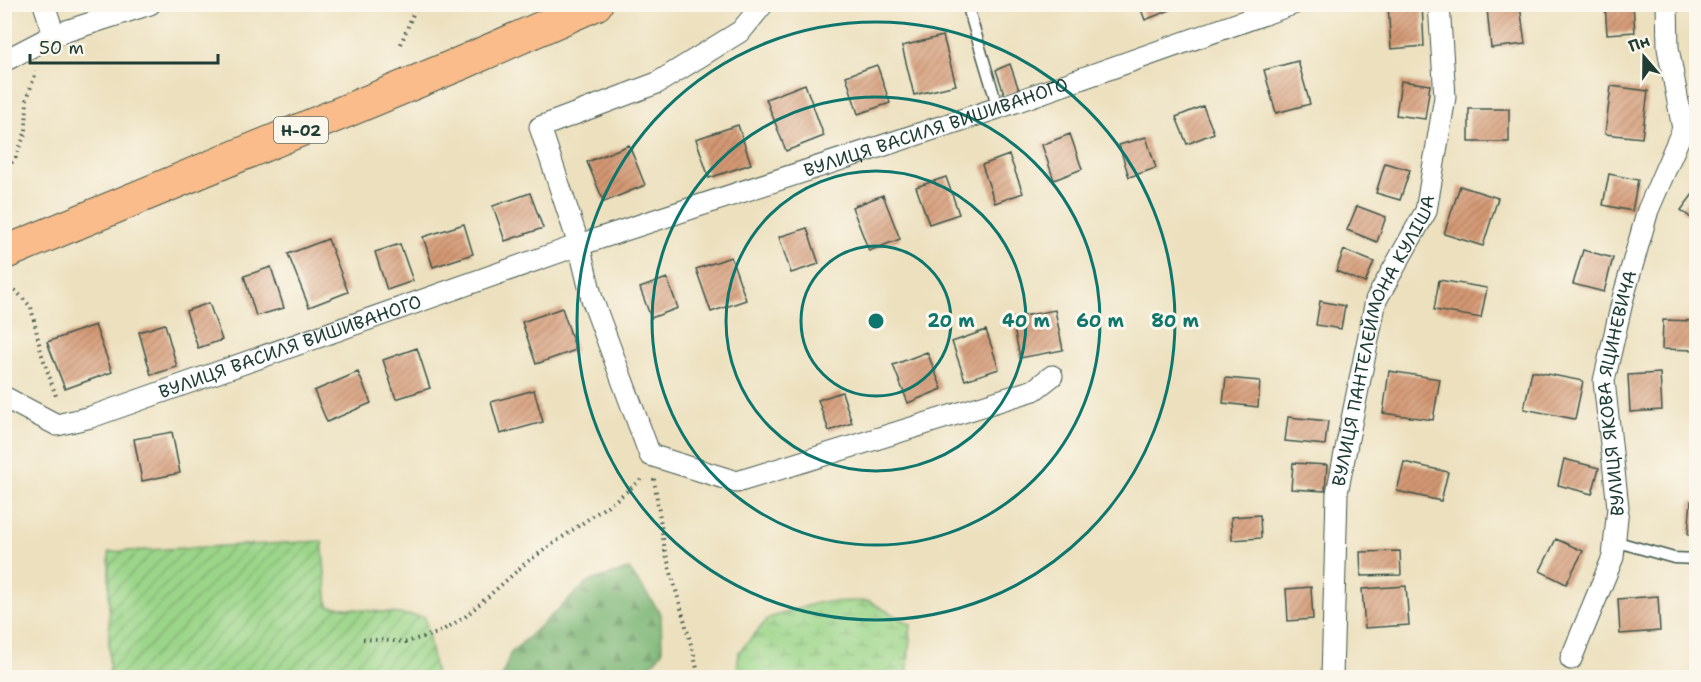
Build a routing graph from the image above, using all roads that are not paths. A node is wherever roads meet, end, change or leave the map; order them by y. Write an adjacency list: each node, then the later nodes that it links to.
1 (44, 4): 9 (street)
2 (150, 4): 9 (street)
3 (596, 4): 14 (main road, Н-02)
4 (763, 4): 13 (street)
5 (967, 4): 11 (lane)
6 (1293, 4): 11 (street, ВУЛИЦЯ ВАСИЛЯ ВИШИВАНОГО)
7 (1440, 4): 20 (street, ВУЛИЦЯ ПАНТЕЛЕЙМОНА КУЛІША)
8 (1667, 4): 12 (street, ВУЛИЦЯ ЯКОВА ЯЦИНЕВИЧА)
9 (54, 35): 10 (street)
10 (4, 62)
11 (998, 108): 13 (street, ВУЛИЦЯ ВАСИЛЯ ВИШИВАНОГО)
12 (1690, 133): 17 (street, ВУЛИЦЯ ЯКОВА ЯЦИНЕВИЧА)
13 (579, 245): 15 (street); 16 (street, ВУЛИЦЯ ВАСИЛЯ ВИШИВАНОГО)
14 (4, 253)
15 (1052, 376)
16 (4, 397)
17 (1614, 541): 18 (lane); 19 (street, ВУЛИЦЯ ЯКОВА ЯЦИНЕВИЧА)
18 (1696, 559)
19 (1571, 659)
20 (1332, 678)

